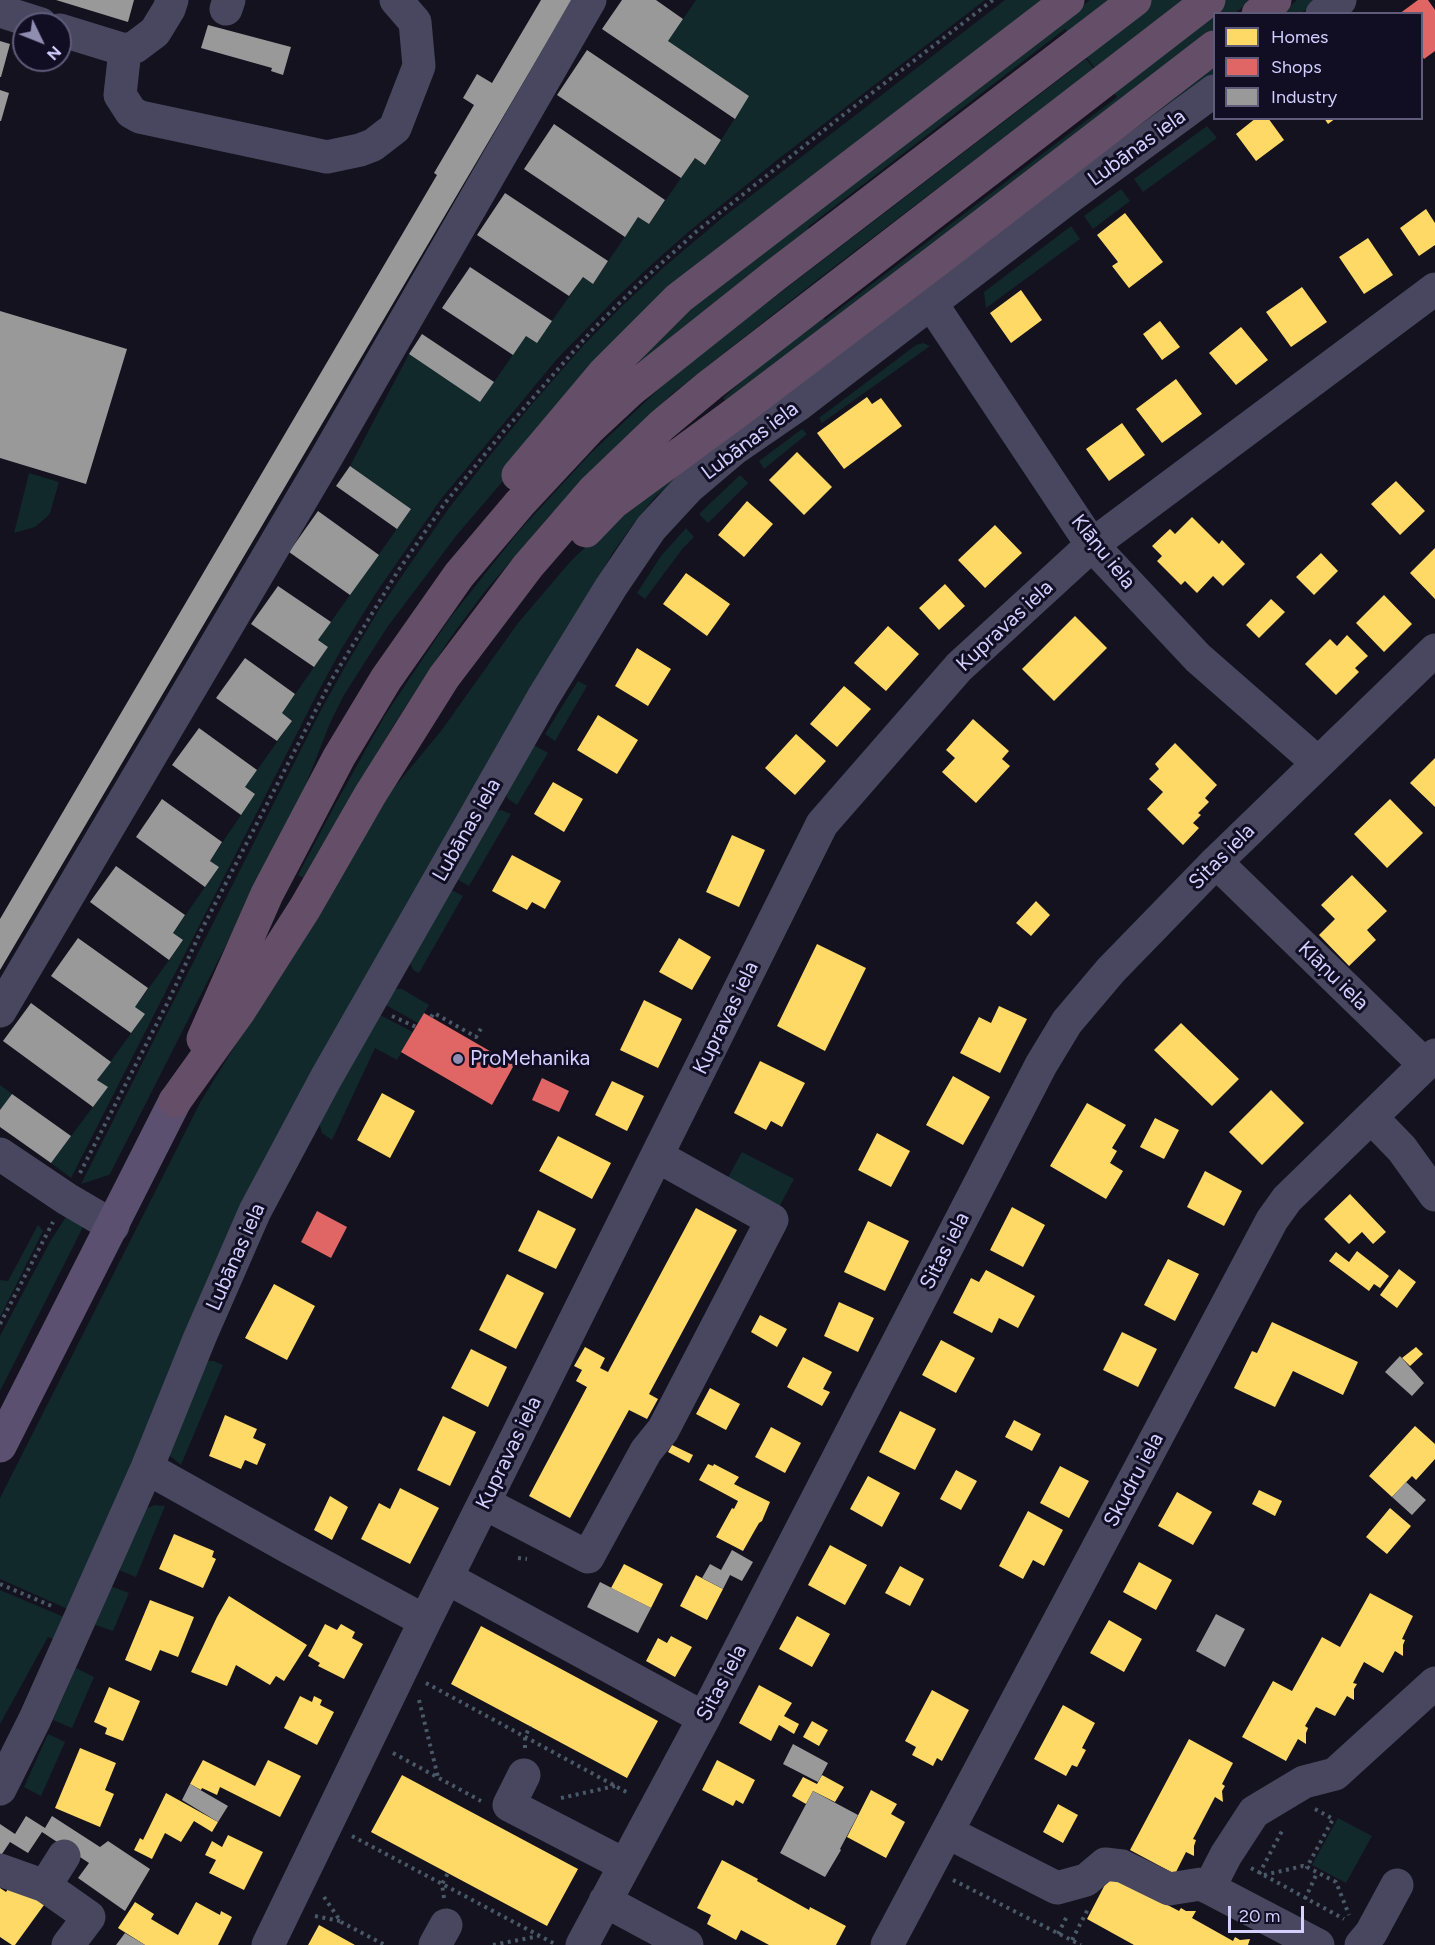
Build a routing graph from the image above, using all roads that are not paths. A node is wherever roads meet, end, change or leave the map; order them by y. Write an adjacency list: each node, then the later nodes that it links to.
1 (172, 0): 13 (street)
2 (396, 0): 13 (street)
3 (590, 0): 23 (street)
4 (1068, 0): 18 (highway)
5 (1135, 0): 18 (highway)
6 (1209, 0): 20 (highway)
7 (1275, 0): 9 (highway)
8 (1340, 0): 10 (street)
9 (1260, 12)
10 (1325, 12)
11 (72, 34): 13 (street)
12 (1213, 49): 20 (highway)
13 (125, 50)
14 (1213, 92): 16 (street, Lubānas iela)
15 (1435, 289): 17 (street, Kupravas iela)
16 (931, 303): 17 (street, Klāņu iela); 32 (street, Lubānas iela)
17 (1092, 545): 21 (street, Klāņu iela); 28 (street, Kupravas iela)
18 (459, 575): 25 (highway)
19 (1435, 650): 21 (street, Sitas iela)
20 (444, 676): 25 (highway)
21 (1318, 763): 22 (street, Sitas iela)
22 (1216, 862): 24 (street, Klāņu iela); 37 (street, Sitas iela)
23 (0, 1011)
24 (1430, 1060): 26 (street, Skudru iela)
25 (175, 1101): 30 (main road)
26 (1372, 1118): 29 (street); 40 (street, Skudru iela)
27 (0, 1154): 30 (street)
28 (657, 1156): 33 (street, Kupravas iela); 33 (street)
29 (1435, 1195)
30 (112, 1226): 31 (main road)
31 (0, 1446)
32 (147, 1468): 35 (street); 39 (street, Lubānas iela)
33 (484, 1503): 34 (street, Kupravas iela)
34 (447, 1578): 35 (street, Kupravas iela); 37 (street)
35 (425, 1621): 49 (street, Kupravas iela)
36 (1435, 1683): 46 (street)
37 (704, 1718): 42 (street, Sitas iela)
38 (524, 1775): 42 (street)
39 (0, 1789)
40 (947, 1832): 46 (street); 52 (street, Skudru iela)
41 (63, 1856): 45 (street)
42 (624, 1865): 47 (street, Sitas iela)
43 (0, 1870): 45 (street)
44 (1397, 1885): 54 (street)
45 (45, 1886): 48 (street)
46 (1209, 1888): 53 (street)
47 (605, 1901): 50 (street, Sitas iela); 51 (street)
48 (68, 1945)
49 (268, 1945)
50 (582, 1945)
51 (687, 1945)
52 (887, 1945)
53 (1318, 1945)
54 (1361, 1945)

